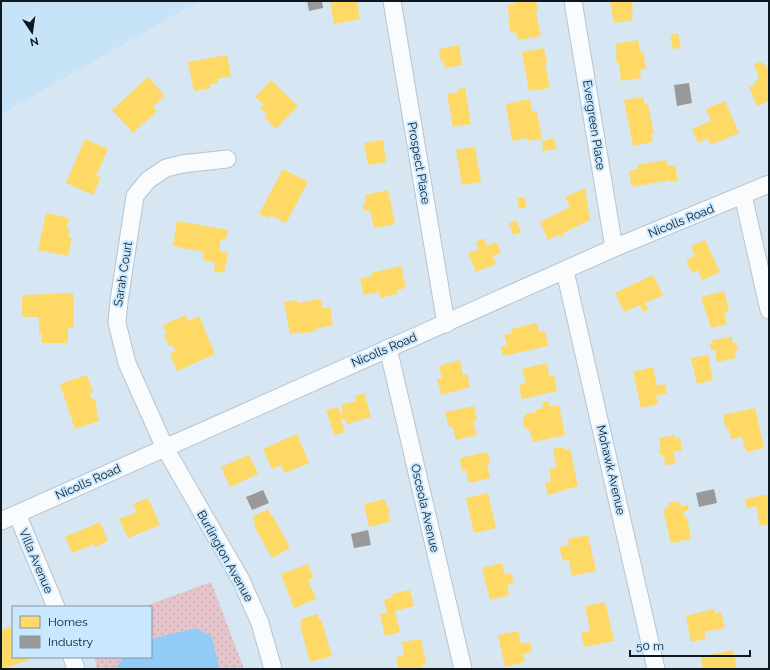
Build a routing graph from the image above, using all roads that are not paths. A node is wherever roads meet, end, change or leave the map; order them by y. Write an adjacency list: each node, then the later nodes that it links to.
1 (392, 1): 9 (street, Prospect Place)
2 (573, 1): 6 (street, Evergreen Place)
3 (227, 159): 11 (street, Sarah Court)
4 (769, 184): 5 (street, Nicolls Road)
5 (743, 195): 6 (street, Nicolls Road); 8 (street)
6 (614, 248): 7 (street, Nicolls Road)
7 (565, 271): 9 (street, Nicolls Road); 19 (street, Mohawk Avenue)
8 (769, 310)
9 (446, 324): 10 (street, Nicolls Road)
10 (388, 348): 11 (street, Nicolls Road); 18 (street, Osceola Avenue)
11 (165, 448): 12 (street, Nicolls Road); 17 (street, Burlington Avenue)
12 (16, 514): 13 (street, Nicolls Road); 14 (street, Villa Avenue)
13 (1, 521)
14 (56, 606)
15 (72, 658): 16 (street)
16 (76, 669)
17 (273, 669)
18 (463, 669)
19 (656, 669)

